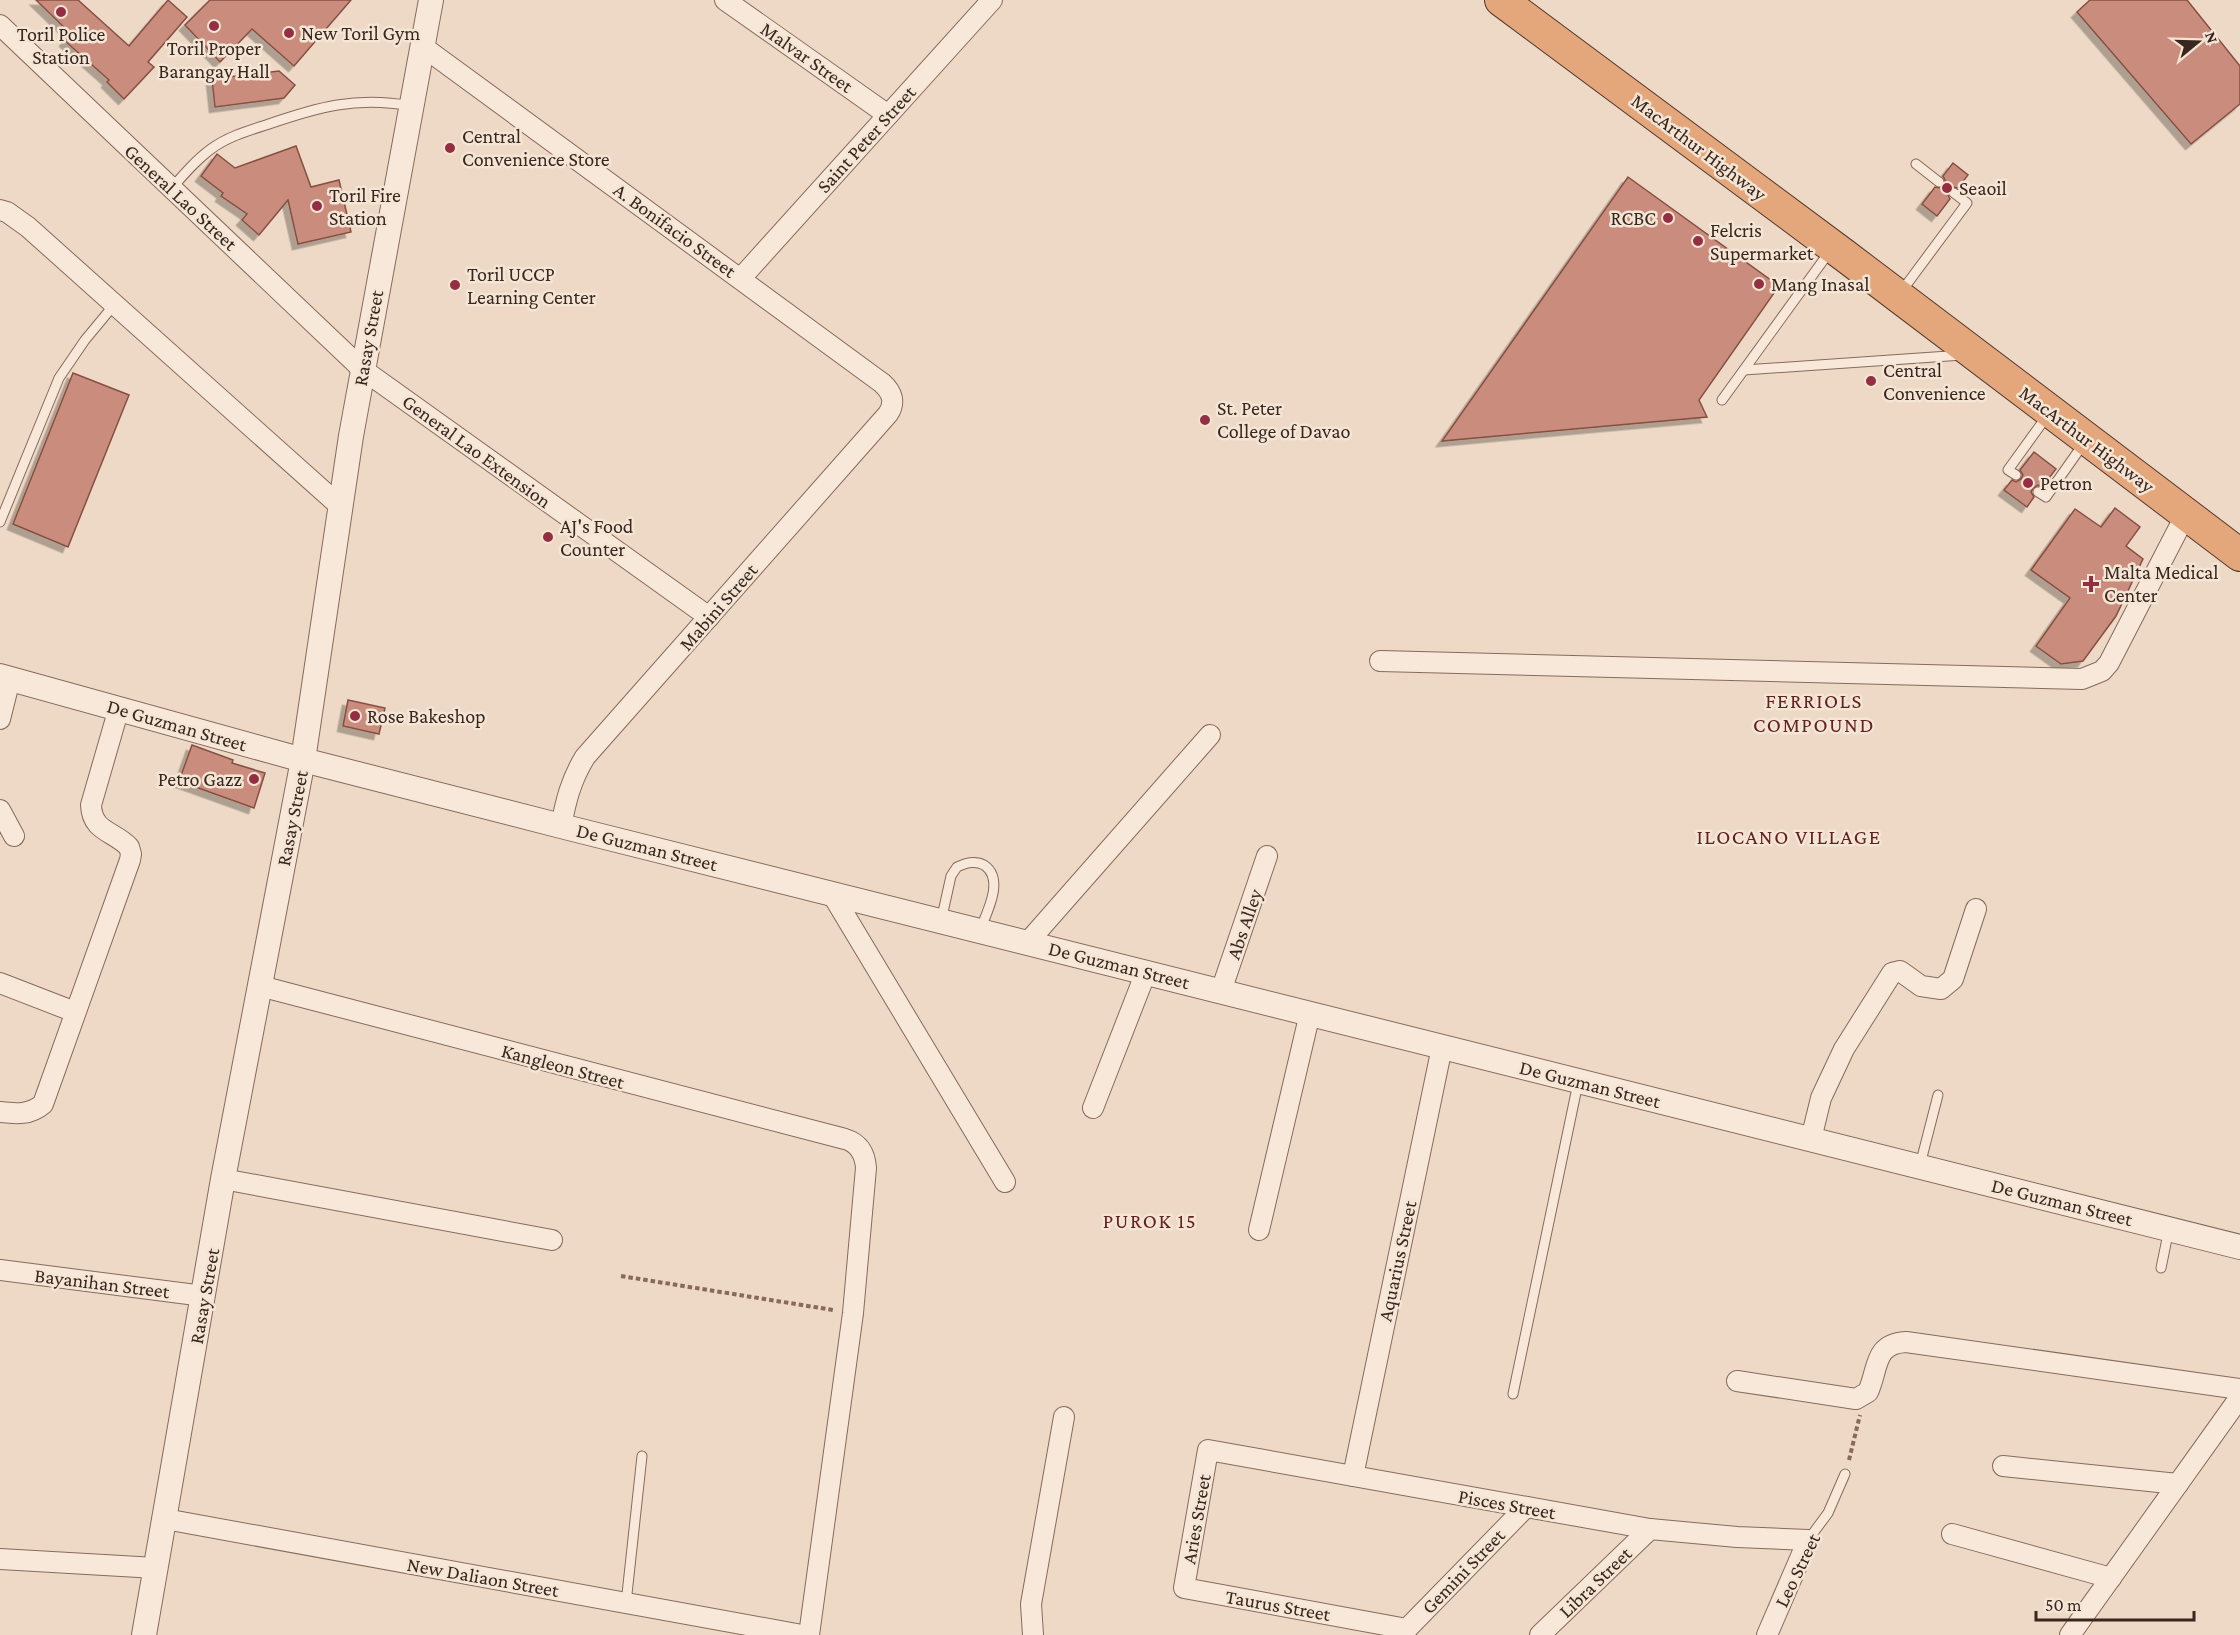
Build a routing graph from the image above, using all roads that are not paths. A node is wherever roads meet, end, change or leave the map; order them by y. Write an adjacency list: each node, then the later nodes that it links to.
1 (431, 0): 6 (street, Rasay Street)
2 (725, 0): 8 (street, Malvar Street)
3 (992, 0): 8 (street, Saint Peter Street)
4 (1501, 0): 14 (highway, MacArthur Highway)
5 (0, 25): 11 (street, General Lao Street)
6 (422, 46): 7 (street, Rasay Street); 15 (street, A. Bonifacio Street)
7 (411, 106): 11 (lane); 19 (street, Rasay Street)
8 (888, 115): 15 (street, Saint Peter Street)
9 (1916, 164): 10 (lane)
10 (1939, 182)
11 (172, 188): 19 (street, General Lao Street)
12 (1954, 193): 16 (lane)
13 (0, 210): 17 (street)
14 (1833, 247): 16 (highway, MacArthur Highway); 20 (lane)
15 (741, 278): 21 (street, A. Bonifacio Street)
16 (1898, 296): 18 (highway, MacArthur Highway)
17 (114, 305): 27 (street); 29 (lane)
18 (1976, 354): 20 (lane); 23 (highway, MacArthur Highway)
19 (362, 369): 27 (street, Rasay Street); 31 (street, General Lao Extension)
20 (1744, 370): 22 (lane)
21 (892, 399): 31 (street, Mabini Street)
22 (1722, 400)
23 (2051, 411): 24 (highway, MacArthur Highway); 25 (lane)
24 (2088, 439): 26 (lane); 28 (highway, MacArthur Highway)
25 (2016, 475)
26 (2038, 492)
27 (341, 507): 37 (street, Rasay Street)
28 (2186, 514): 30 (highway, MacArthur Highway); 32 (street)
29 (0, 522)
30 (2240, 555)
31 (709, 617): 39 (street, Mabini Street)
32 (1380, 661)
33 (5, 677): 34 (street, De Guzman Street); 35 (street)
34 (119, 708): 37 (street, De Guzman Street); 51 (street)
35 (0, 719)
36 (1210, 735): 46 (street)
37 (303, 760): 39 (street, De Guzman Street); 49 (street, Rasay Street)
38 (0, 810): 40 (street)
39 (561, 826): 42 (street, De Guzman Street)
40 (14, 836)
41 (1268, 856): 50 (street, Abs Alley)
42 (832, 894): 44 (street, De Guzman Street); 61 (street)
43 (1976, 909): 58 (street)
44 (941, 921): 45 (street, De Guzman Street); 45 (lane)
45 (980, 930): 46 (street, De Guzman Street)
46 (1028, 942): 47 (street, De Guzman Street)
47 (1146, 972): 50 (street, De Guzman Street); 56 (street)
48 (0, 983): 51 (street)
49 (260, 986): 60 (street, Rasay Street); 93 (street, Kangleon Street)
50 (1221, 991): 52 (street, De Guzman Street)
51 (75, 1012): 57 (street)
52 (1310, 1013): 53 (street, De Guzman Street); 63 (street)
53 (1442, 1047): 54 (street, De Guzman Street); 78 (street, Aquarius Street)
54 (1578, 1080): 58 (street, De Guzman Street); 71 (lane)
55 (1938, 1095): 59 (lane)
56 (1093, 1108)
57 (0, 1112)
58 (1811, 1139): 59 (street, De Guzman Street)
59 (1920, 1167): 62 (street, De Guzman Street)
60 (223, 1179): 64 (street); 68 (street, Rasay Street)
61 (1005, 1182)
62 (2169, 1229): 65 (street, De Guzman Street); 66 (lane)
63 (1259, 1230)
64 (552, 1240)
65 (2240, 1247)
66 (2161, 1268)
67 (0, 1270): 68 (street, Bayanihan Street)
68 (204, 1296): 81 (street, Rasay Street)
69 (1737, 1381): 70 (street)
70 (2240, 1389)
71 (1513, 1394)
72 (2240, 1397): 79 (street)
73 (1064, 1417): 94 (street)
74 (1208, 1450): 78 (street, Pisces Street); 88 (street, Aries Street)
75 (642, 1456): 89 (lane)
76 (2003, 1466): 79 (street)
77 (1845, 1474): 84 (lane, Leo Street)
78 (1353, 1476): 80 (street, Pisces Street)
79 (2178, 1484): 87 (street)
80 (1526, 1507): 82 (street, Pisces Street); 90 (street, Gemini Street)
81 (165, 1519): 86 (street, Rasay Street); 89 (street, New Daliaon Street)
82 (1650, 1528): 84 (street, Pisces Street); 95 (street, Libra Street)
83 (1952, 1534): 87 (street)
84 (1808, 1540): 96 (street, Leo Street)
85 (0, 1559): 86 (street)
86 (156, 1568): 91 (street, Rasay Street)
87 (2111, 1578): 97 (street)
88 (1184, 1588): 90 (street, Taurus Street)
89 (627, 1603): 92 (street, New Daliaon Street)
90 (1404, 1632)
91 (144, 1635)
92 (802, 1635)
93 (809, 1635)
94 (1033, 1635)
95 (1540, 1635)
96 (1767, 1635)
97 (2070, 1635)

